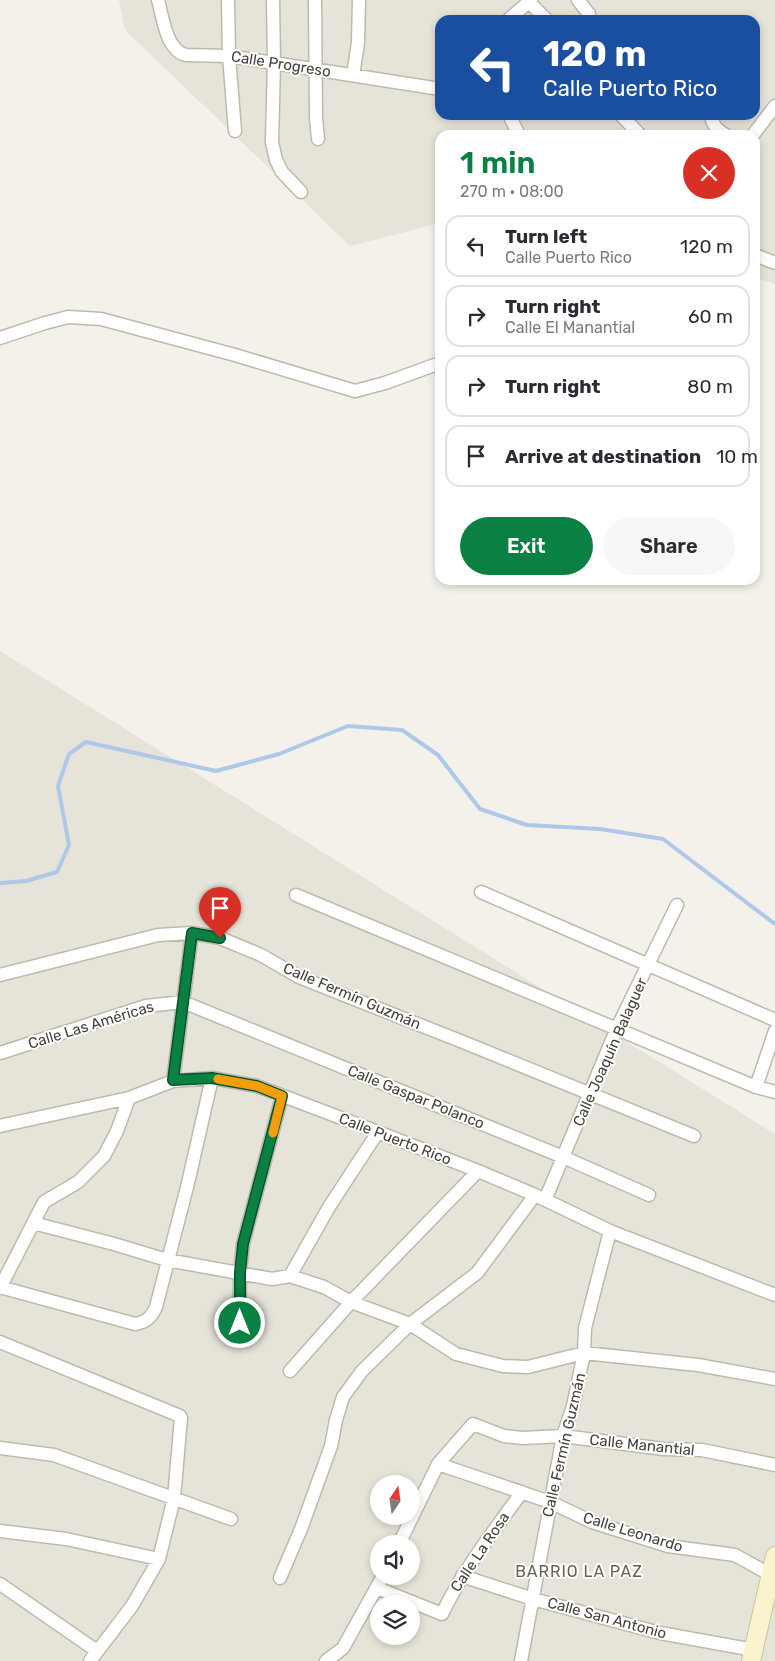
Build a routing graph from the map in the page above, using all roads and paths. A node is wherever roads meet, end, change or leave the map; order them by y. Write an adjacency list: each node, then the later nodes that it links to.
1 (158, 0): 11 (street, Calle Progreso)
2 (228, 0): 11 (street)
3 (273, 0): 12 (street)
4 (315, 0): 13 (street)
5 (359, 0): 14 (street)
6 (578, 0): 8 (street)
7 (530, 1): 9 (street); 10 (street)
8 (589, 14)
9 (514, 15)
10 (543, 15)
11 (229, 56): 12 (street, Calle Progreso); 22 (street)
12 (274, 63): 13 (street, Calle Progreso); 24 (street)
13 (316, 69): 14 (street, Calle Progreso); 23 (street)
14 (353, 75): 15 (street, Calle Progreso)
15 (435, 88)
16 (775, 106): 21 (street)
17 (626, 120): 19 (street)
18 (712, 120): 20 (street)
19 (635, 130)
20 (719, 130)
21 (757, 130)
22 (235, 131)
23 (318, 139)
24 (301, 192)
25 (760, 256): 26 (street)
26 (775, 263)
27 (0, 338): 28 (street)
28 (435, 365)
29 (481, 892): 33 (street)
30 (296, 895): 37 (street)
31 (677, 905): 33 (street, Calle Joaquín Balaguer)
32 (192, 933): 34 (street, Calle Fermín Guzmán); 35 (street); 44 (street, Calle Fermín Guzmán)
33 (649, 966): 36 (street); 37 (street, Calle Joaquín Balaguer)
34 (0, 975)
35 (183, 1002): 39 (street, Calle Las Américas); 41 (street); 50 (street, Calle Gaspar Polanco)
36 (775, 1020)
37 (618, 1028): 42 (street); 44 (street, Calle Joaquín Balaguer)
38 (775, 1031): 42 (street)
39 (0, 1053)
40 (212, 1078): 41 (street, Calle Puerto Rico); 45 (street, Calle Puerto Rico); 56 (street)
41 (173, 1080): 46 (street, Calle Puerto Rico)
42 (756, 1087): 43 (street)
43 (775, 1092)
44 (590, 1094): 49 (street, Calle Fermín Guzmán); 50 (street, Calle Joaquín Balaguer)
45 (282, 1096): 48 (street, Calle Puerto Rico); 57 (street)
46 (129, 1098): 47 (street, Calle Puerto Rico); 54 (street)
47 (0, 1126)
48 (378, 1132): 51 (street, Calle Puerto Rico); 58 (street)
49 (694, 1136)
50 (563, 1157): 52 (street, Calle Gaspar Polanco); 53 (street, Calle Joaquín Balaguer)
51 (478, 1171): 53 (street, Calle Puerto Rico); 61 (street)
52 (649, 1195)
53 (540, 1198): 55 (street, Calle Puerto Rico); 62 (street, Calle Joaquín Balaguer)
54 (32, 1223): 56 (street); 59 (street)
55 (610, 1231): 60 (street, Calle Puerto Rico); 65 (street, Calle Fermín Guzmán)
56 (168, 1260): 57 (street); 59 (street)
57 (240, 1273): 58 (street); 63 (street)
58 (290, 1276): 61 (street)
59 (0, 1287)
60 (775, 1295)
61 (351, 1302): 62 (street); 66 (street)
62 (410, 1324): 65 (street); 82 (street, Calle Joaquín Balaguer)
63 (239, 1340)
64 (0, 1342): 73 (street)
65 (584, 1353): 67 (street); 68 (street, Calle Fermín Guzmán)
66 (290, 1371)
67 (775, 1379)
68 (563, 1436): 70 (street, Calle Manantial); 71 (street, Calle Manantial); 74 (street, Calle Fermín Guzmán)
69 (0, 1448): 73 (street)
70 (438, 1464): 72 (street, Calle Leonardo); 77 (street)
71 (775, 1465)
72 (522, 1492): 74 (street, Calle Leonardo); 81 (street, Calle La Rosa)
73 (174, 1498): 75 (street); 79 (street)
74 (550, 1502): 80 (street, Calle Leonardo); 86 (street, Calle Fermín Guzmán)
75 (231, 1519)
76 (0, 1531): 79 (street)
77 (403, 1535)
78 (775, 1556): 80 (main road)
79 (159, 1559): 88 (street)
80 (771, 1575): 87 (main road)
81 (462, 1576): 85 (street, Calle La Rosa); 86 (street, Calle San Antonio)
82 (280, 1578)
83 (0, 1584): 88 (street)
84 (378, 1585): 85 (street)
85 (377, 1588): 89 (street)
86 (532, 1599): 87 (street, Calle San Antonio); 90 (street, Calle Fermín Guzmán)
87 (753, 1655)
88 (94, 1656)
89 (326, 1661)
90 (521, 1661)

